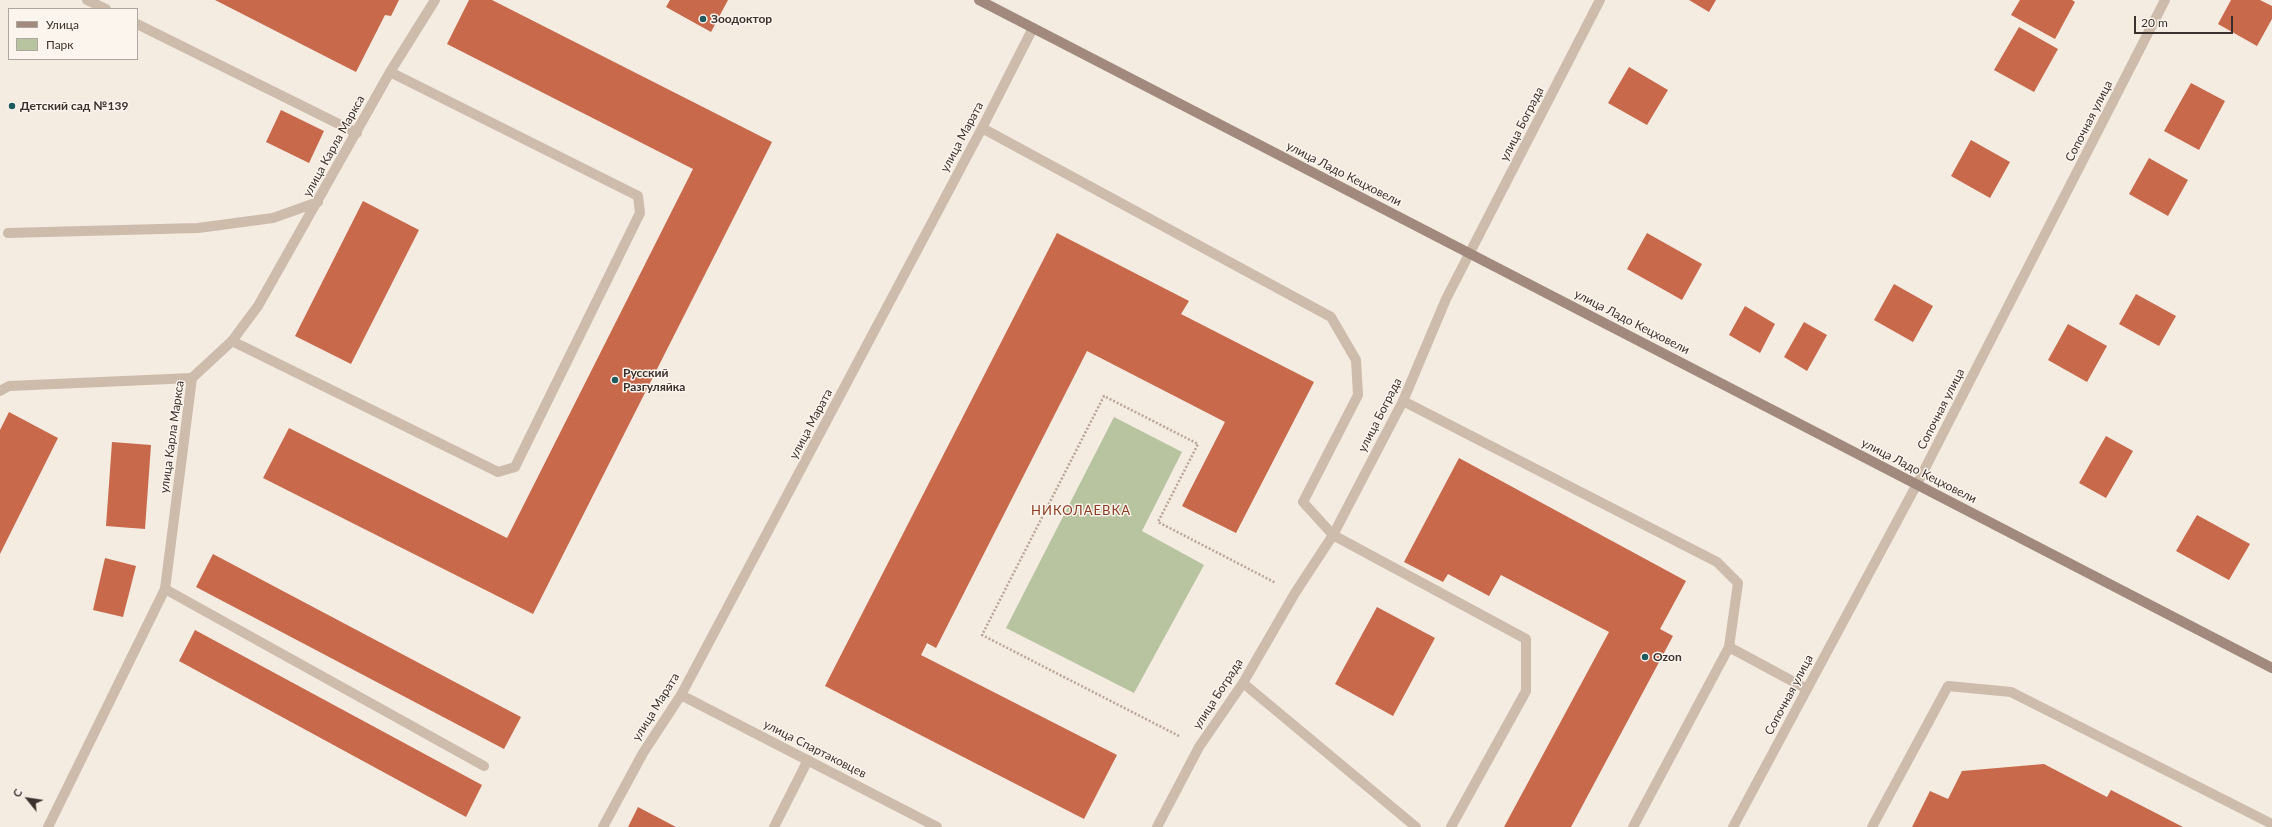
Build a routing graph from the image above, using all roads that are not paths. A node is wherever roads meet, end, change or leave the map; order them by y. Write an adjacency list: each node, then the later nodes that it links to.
1 (87, 0): 6 (street)
2 (435, 0): 9 (street, улица Карла Маркса)
3 (979, 0): 8 (main road, улица Ладо Кецховели)
4 (1600, 0): 14 (street, улица Бограда)
5 (2165, 0): 19 (street, Сопочная улица)
6 (104, 8)
7 (138, 24): 11 (street)
8 (1033, 28): 10 (street, улица Марата); 14 (main road, улица Ладо Кецховели)
9 (390, 72): 11 (street, улица Карла Маркса); 15 (street)
10 (982, 128): 20 (street); 26 (street, улица Марата)
11 (357, 133): 12 (street, улица Карла Маркса)
12 (318, 202): 13 (street); 15 (street, улица Карла Маркса)
13 (8, 233)
14 (1470, 254): 18 (street, улица Бограда); 19 (main road, улица Ладо Кецховели)
15 (232, 341): 16 (street, улица Карла Маркса)
16 (192, 378): 17 (street); 21 (street, улица Карла Маркса)
17 (0, 391)
18 (1403, 401): 20 (street, улица Бограда); 22 (street)
19 (1917, 484): 23 (main road, улица Ладо Кецховели); 25 (street, Сопочная улица)
20 (1333, 534): 24 (street, улица Бограда); 36 (street)
21 (165, 589): 28 (street); 30 (street, улица Карла Маркса)
22 (1729, 647): 25 (street); 37 (street)
23 (2272, 668)
24 (1243, 683): 34 (street, улица Бограда); 35 (street)
25 (1807, 689): 38 (street, Сопочная улица)
26 (681, 695): 27 (street, улица Спартаковцев); 31 (street, улица Марата)
27 (808, 760): 32 (street); 33 (street, улица Спартаковцев)
28 (484, 766)
29 (2272, 824): 39 (street)
30 (48, 827)
31 (603, 827)
32 (774, 827)
33 (937, 827)
34 (1157, 827)
35 (1416, 827)
36 (1451, 827)
37 (1633, 827)
38 (1733, 827)
39 (1872, 827)

